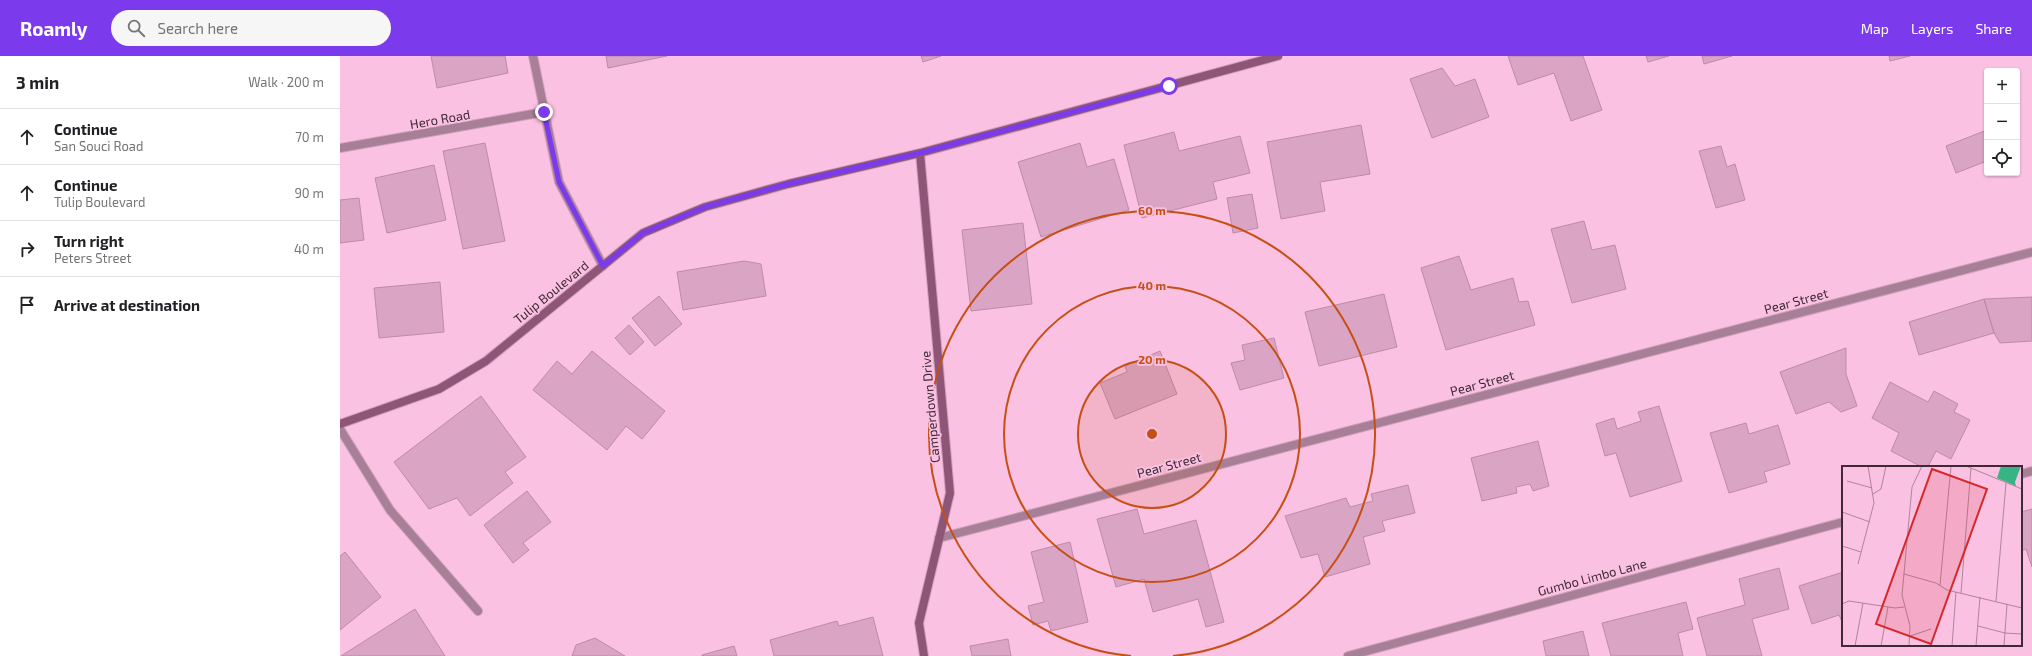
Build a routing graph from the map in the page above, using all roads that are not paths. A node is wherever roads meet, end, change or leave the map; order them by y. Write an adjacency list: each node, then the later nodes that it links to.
1 (533, 56): 3 (street)
2 (1278, 56): 5 (street, Tulip Boulevard)
3 (544, 112): 4 (street, Hero Road); 7 (street)
4 (340, 148)
5 (920, 153): 7 (street, Tulip Boulevard); 13 (street, Camperdown Drive)
6 (2032, 252): 13 (street, Pear Street)
7 (603, 266): 8 (street, Tulip Boulevard)
8 (340, 424)
9 (340, 429): 14 (street)
10 (2032, 470): 11 (street)
11 (2022, 474)
12 (1842, 522): 16 (street, Gumbo Limbo Lane)
13 (939, 538): 15 (street, Camperdown Drive)
14 (478, 611)
15 (924, 656)
16 (1348, 656)

